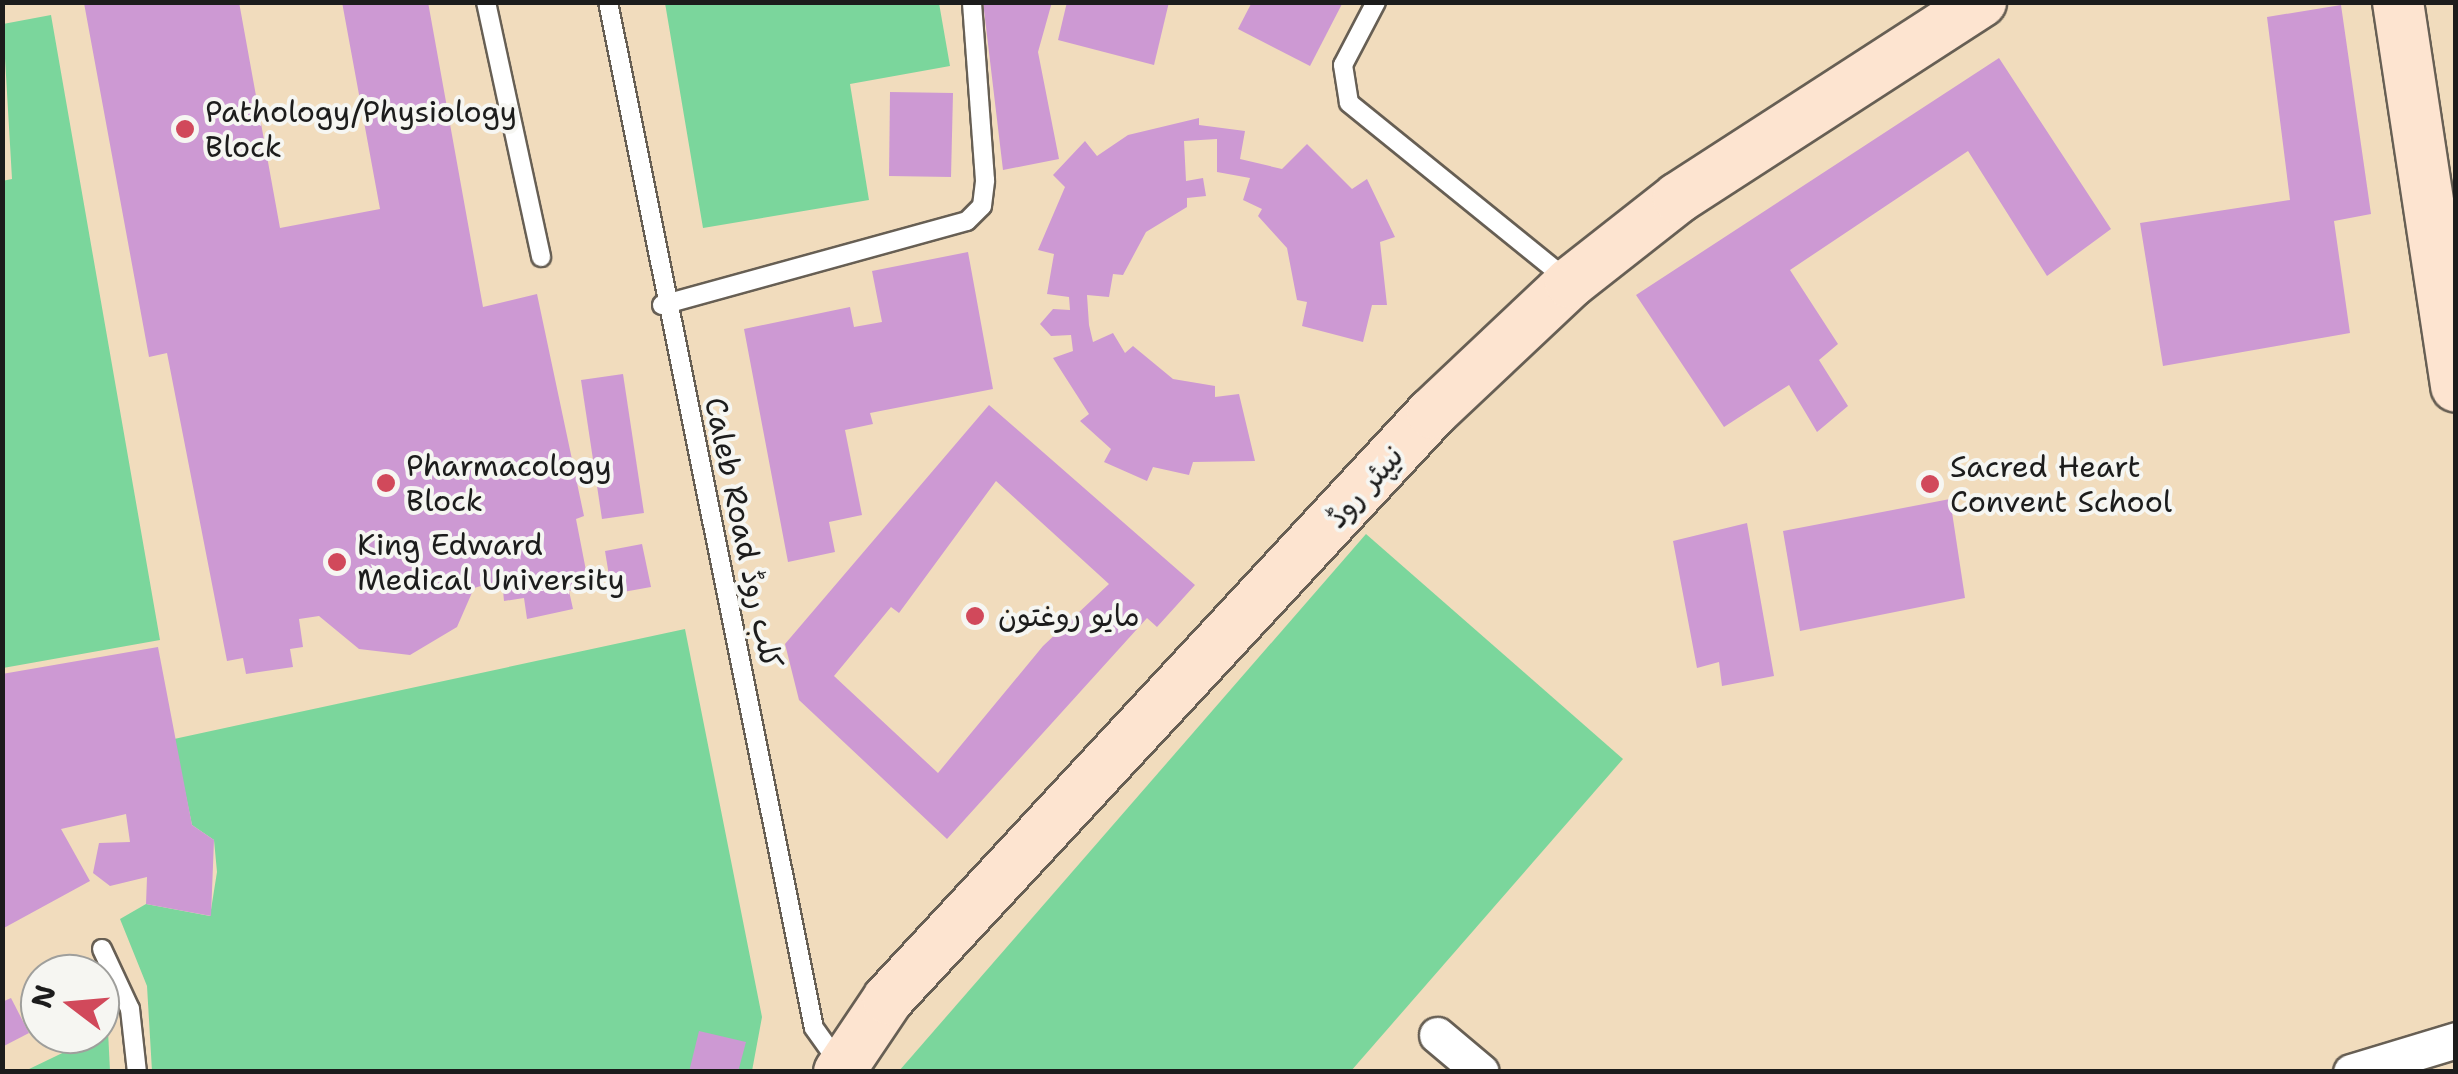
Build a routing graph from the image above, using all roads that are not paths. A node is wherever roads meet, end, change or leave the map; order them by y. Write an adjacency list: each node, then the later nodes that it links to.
1 (486, 2): 8 (lane)
2 (608, 2): 10 (lane, Caleb Road کلب روڈ)
3 (972, 2): 10 (lane)
4 (1376, 2): 9 (lane)
5 (1981, 2): 9 (street, نیپئر روڈ)
6 (2398, 2): 7 (street)
7 (2443, 220): 11 (street)
8 (541, 256)
9 (1570, 283): 15 (street, نیپئر روڈ)
10 (662, 305): 15 (lane, Caleb Road کلب روڈ)
11 (2456, 387)
12 (102, 948): 16 (lane)
13 (1437, 1035): 17 (street)
14 (2456, 1040): 18 (street)
15 (840, 1069)
16 (137, 1072)
17 (1481, 1072)
18 (2351, 1072)

